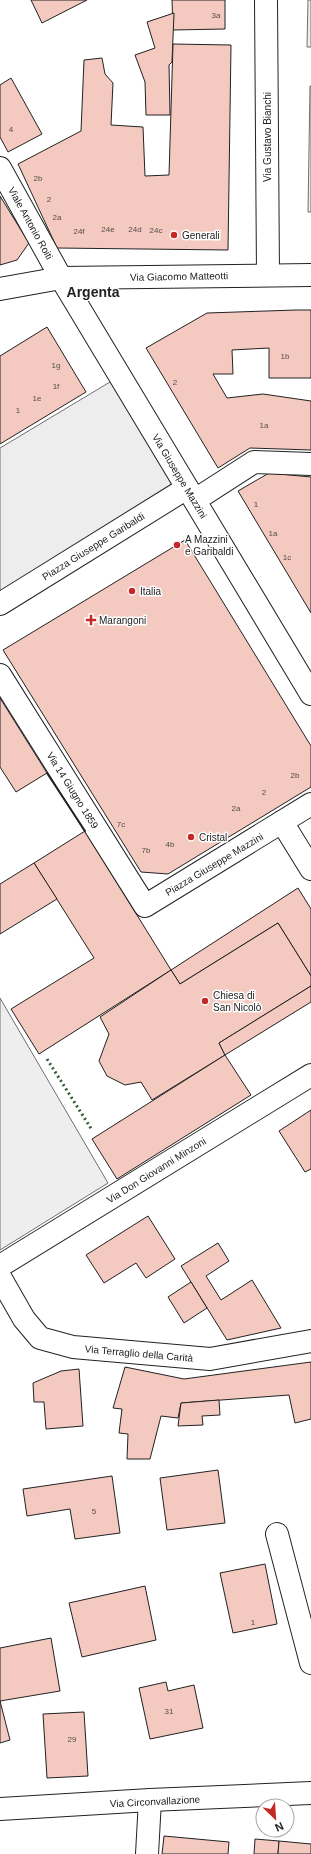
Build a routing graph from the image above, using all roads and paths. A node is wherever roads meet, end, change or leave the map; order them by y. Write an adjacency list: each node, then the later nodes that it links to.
1 (266, 0): 3 (street, Via Gustavo Bianchi)
2 (0, 168): 5 (street, Viale Antonio Roiti)
3 (268, 274): 4 (street, Via Giacomo Matteotti); 5 (street, Via Giacomo Matteotti)
4 (311, 275)
5 (61, 278): 6 (street, Via Giacomo Matteotti); 8 (street, Via Giuseppe Mazzini)
6 (0, 289)
7 (311, 464): 8 (street, Piazza Giuseppe Garibaldi)
8 (191, 494): 9 (street, Piazza Giuseppe Garibaldi); 11 (street, Via Giuseppe Mazzini)
9 (0, 604)
10 (0, 675): 15 (street, Via 14 Giugno 1859)
11 (311, 694)
12 (311, 804): 13 (street, Piazza Giuseppe Mazzini)
13 (282, 822): 14 (street); 15 (street, Piazza Giuseppe Mazzini)
14 (311, 869)
15 (145, 906)
16 (311, 1075): 17 (street, Via Don Giovanni Minzoni)
17 (0, 1266)
18 (0, 1277): 19 (street, Via Terraglio della Carità)
19 (311, 1341)
20 (277, 1534): 21 (street)
21 (311, 1663)
22 (311, 1793): 23 (street, Via Circonvallazione)
23 (150, 1800): 24 (street, Via Circonvallazione); 25 (street)
24 (0, 1810)
25 (147, 1854)

